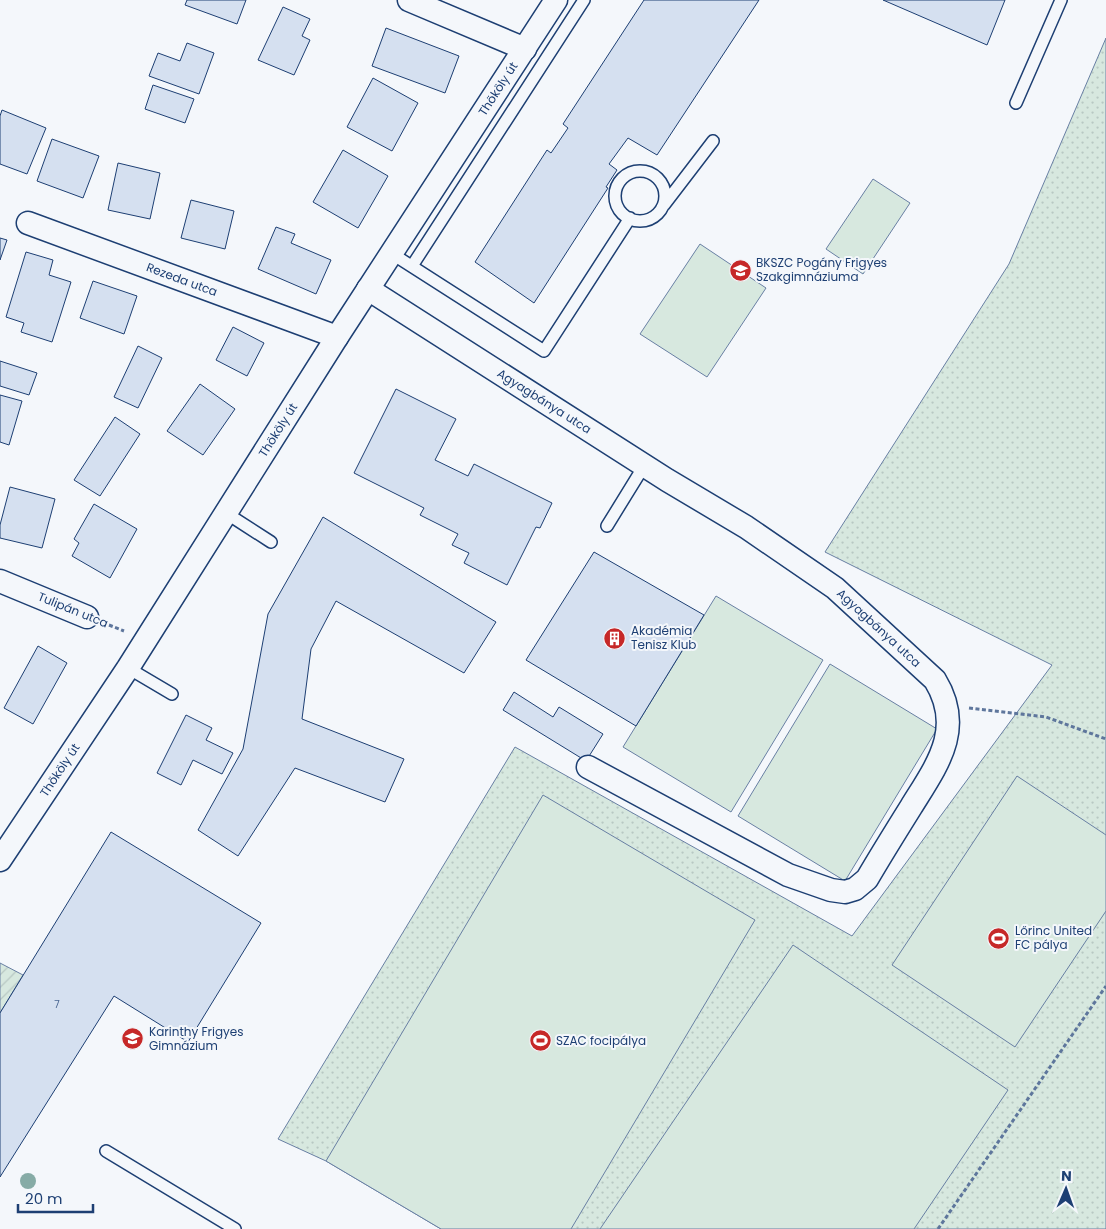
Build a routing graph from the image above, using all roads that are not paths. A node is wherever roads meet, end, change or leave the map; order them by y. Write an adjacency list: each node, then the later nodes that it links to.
1 (410, 0): 5 (street)
2 (556, 0): 5 (street, Thököly út)
3 (584, 0): 12 (lane)
4 (1061, 0): 6 (lane)
5 (525, 49): 11 (street, Thököly út)
6 (1016, 103)
7 (713, 141): 8 (lane)
8 (659, 211): 9 (lane); 9 (lane)
9 (630, 218): 12 (lane)
10 (28, 223): 14 (street, Rezeda utca)
11 (391, 253): 12 (lane); 13 (street, Thököly út)
12 (412, 266)
13 (368, 289): 14 (street, Thököly út); 15 (street, Agyagbánya utca)
14 (337, 337): 16 (street, Thököly út)
15 (644, 466): 17 (lane); 23 (street, Agyagbánya utca)
16 (226, 513): 18 (lane); 21 (street, Thököly út)
17 (607, 526)
18 (270, 542)
19 (0, 581): 20 (street, Tulipán utca)
20 (87, 617)
21 (128, 668): 22 (lane); 24 (street, Thököly út)
22 (172, 694)
23 (588, 767)
24 (1, 861)
25 (106, 1151): 26 (lane)
26 (235, 1229)

